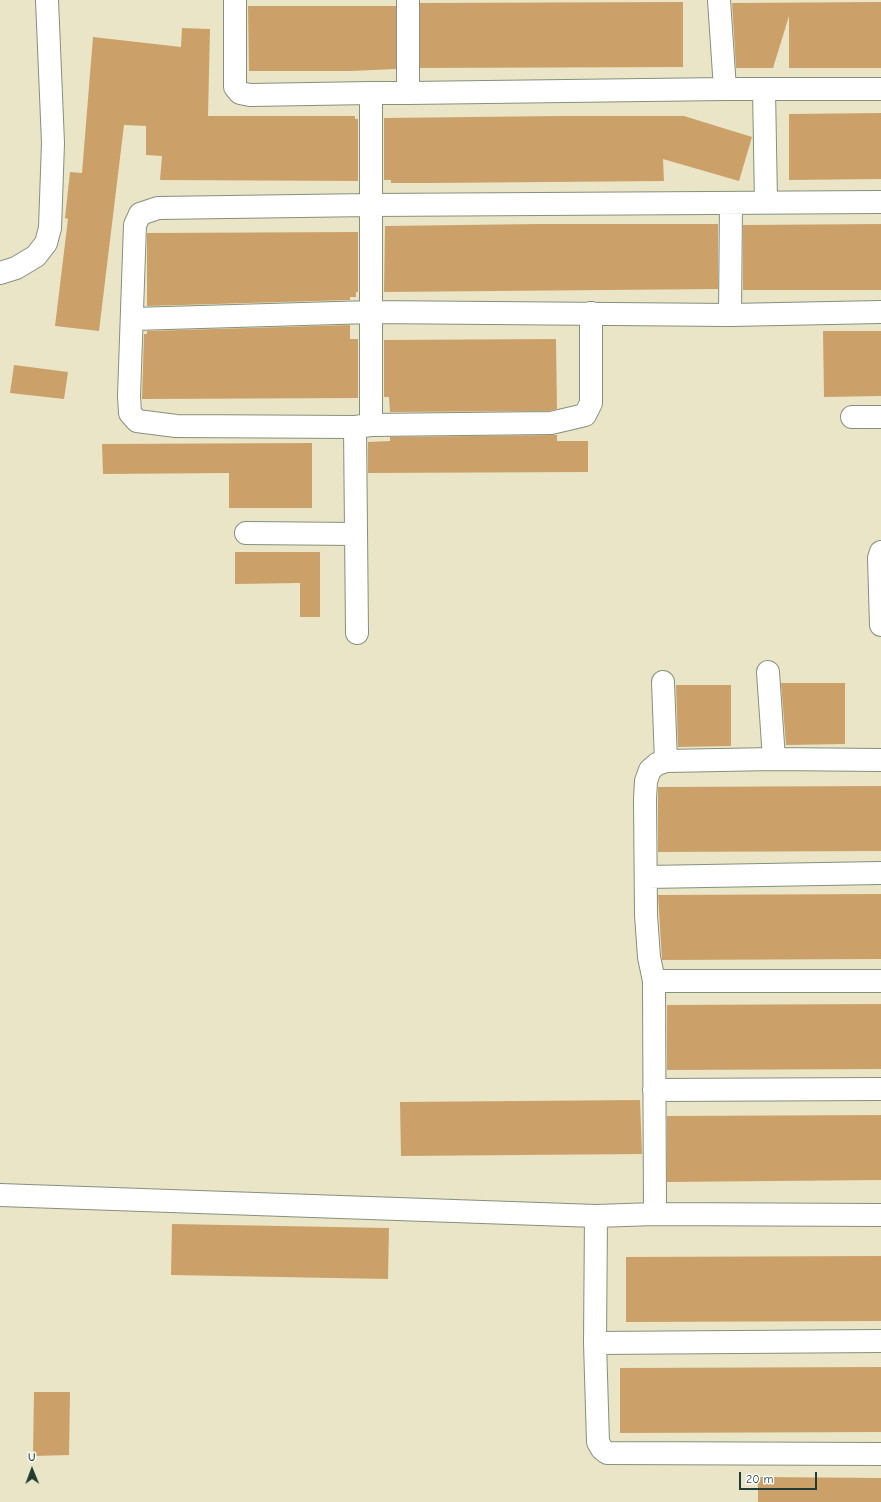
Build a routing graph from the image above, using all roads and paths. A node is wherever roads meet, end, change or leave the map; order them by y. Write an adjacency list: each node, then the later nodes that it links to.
1 (47, 0): 14 (street)
2 (235, 0): 9 (street)
3 (408, 0): 8 (street)
4 (719, 0): 5 (street)
5 (725, 89): 6 (street); 8 (street)
6 (764, 89): 7 (street); 10 (street)
7 (881, 89)
8 (408, 92): 9 (street)
9 (371, 93): 13 (street)
10 (766, 202): 11 (street); 12 (street)
11 (881, 202)
12 (731, 203): 13 (street); 18 (street)
13 (370, 205): 15 (street); 19 (street)
14 (0, 273)
15 (371, 312): 17 (street); 19 (street); 22 (street)
16 (881, 312): 18 (street)
17 (590, 313): 18 (street); 22 (street)
18 (730, 315)
19 (133, 319): 22 (street)
20 (852, 417): 21 (street)
21 (881, 417)
22 (363, 426): 24 (street)
23 (246, 533): 24 (street)
24 (355, 534): 27 (street)
25 (881, 552): 26 (street)
26 (881, 625)
27 (357, 633)
28 (768, 672): 30 (street)
29 (663, 682): 32 (street)
30 (774, 759): 31 (street); 32 (street)
31 (881, 760)
32 (666, 761): 34 (street)
33 (881, 873): 34 (street)
34 (647, 877): 35 (street)
35 (654, 981): 36 (street); 38 (street)
36 (881, 982)
37 (881, 1089): 38 (street)
38 (654, 1090): 40 (street)
39 (0, 1195): 42 (street)
40 (655, 1214): 41 (street); 42 (street)
41 (881, 1215)
42 (596, 1216): 44 (street)
43 (881, 1341): 44 (street)
44 (595, 1343): 45 (street)
45 (881, 1454)

